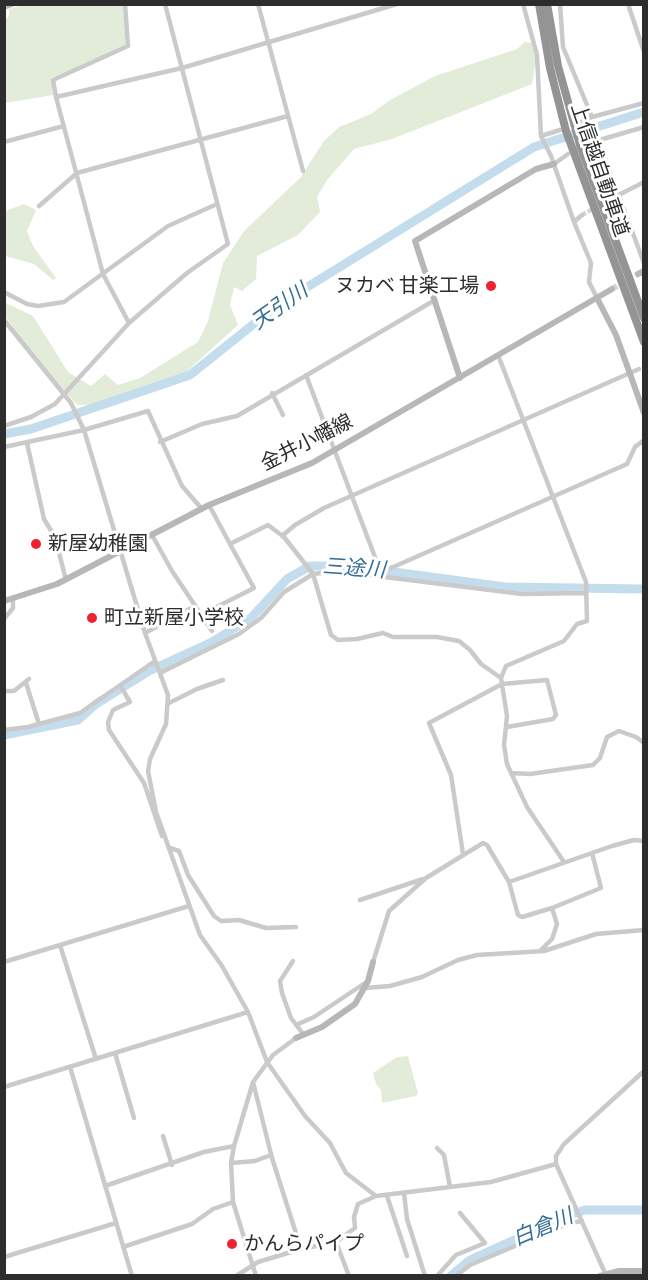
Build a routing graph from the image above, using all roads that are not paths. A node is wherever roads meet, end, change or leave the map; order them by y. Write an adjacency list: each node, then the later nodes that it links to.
1 (12, 4): 11 (main road)
2 (125, 4): 15 (street)
3 (165, 4): 14 (street)
4 (258, 4): 12 (street)
5 (397, 4): 12 (street)
6 (523, 4): 22 (street)
7 (539, 4): 21 (highway, 上信越自動車道)
8 (547, 4): 21 (highway, 上信越自動車道)
9 (560, 4): 18 (street)
10 (627, 4): 13 (street)
11 (4, 7)
12 (268, 44): 14 (street); 17 (street)
13 (644, 52)
14 (182, 68): 15 (street); 24 (street)
15 (56, 97): 19 (street)
16 (644, 103): 18 (street)
17 (288, 116): 24 (street); 28 (street)
18 (592, 117): 21 (street)
19 (64, 126): 25 (street); 29 (street)
20 (644, 127): 23 (street)
21 (570, 128): 22 (street); 26 (highway, 上信越自動車道)
22 (541, 136): 27 (street)
23 (598, 140): 26 (street); 31 (street)
24 (200, 141): 29 (street); 33 (street)
25 (4, 142)
26 (577, 147): 27 (street); 43 (highway, 上信越自動車道); 46 (highway, 上信越自動車道)
27 (554, 164): 36 (street); 42 (main road)
28 (303, 171)
29 (77, 173): 34 (street); 38 (street)
30 (644, 182): 31 (street)
31 (617, 195): 32 (street); 37 (street)
32 (609, 200)
33 (217, 204): 38 (street); 45 (street)
34 (39, 207)
35 (582, 214): 36 (street)
36 (574, 222): 41 (street)
37 (644, 263)
38 (104, 274): 40 (street); 45 (street)
39 (612, 289): 41 (main road, 金井小幡線)
40 (4, 292)
41 (597, 298): 47 (main road, 金井小幡線); 49 (main road)
42 (435, 300): 50 (street); 51 (main road)
43 (644, 318)
44 (4, 320): 53 (street)
45 (129, 323): 53 (street)
46 (644, 342)
47 (498, 355): 51 (main road, 金井小幡線); 56 (street)
48 (639, 369): 49 (street)
49 (630, 372): 54 (main road); 56 (street)
50 (306, 375): 52 (street); 63 (street)
51 (460, 378): 63 (main road, 金井小幡線)
52 (272, 393): 55 (street); 60 (street)
53 (64, 395): 57 (street); 58 (street)
54 (644, 413)
55 (283, 416)
56 (522, 420): 64 (street); 65 (street)
57 (4, 426)
58 (84, 429): 60 (street); 61 (street); 71 (street)
59 (644, 440): 65 (street)
60 (160, 442): 67 (street)
61 (27, 443): 62 (street); 73 (street)
62 (4, 447)
63 (334, 451): 64 (street); 66 (main road, 金井小幡線)
64 (351, 495): 65 (street); 69 (street)
65 (553, 497): 74 (street)
66 (209, 505): 67 (main road, 金井小幡線); 70 (street)
67 (202, 509): 68 (main road, 金井小幡線)
68 (152, 535): 71 (main road, 金井小幡線); 77 (street)
69 (282, 536): 70 (street); 72 (street)
70 (230, 544): 78 (street)
71 (122, 551): 73 (main road, 金井小幡線); 81 (street)
72 (313, 574): 74 (street); 83 (street); 85 (street)
73 (66, 580): 75 (main road, 金井小幡線)
74 (586, 593): 85 (street)
75 (13, 600): 76 (main road, 金井小幡線); 79 (street)
76 (4, 601)
77 (195, 606): 78 (street); 81 (street)
78 (201, 615): 80 (street)
79 (4, 619)
80 (212, 631)
81 (145, 633): 82 (street)
82 (155, 661): 83 (street); 86 (street)
83 (160, 673): 88 (street)
84 (223, 680): 88 (street)
85 (501, 681): 90 (street); 90 (street); 98 (street)
86 (120, 685): 89 (street); 94 (street)
87 (4, 691): 89 (street)
88 (169, 703): 96 (street)
89 (39, 724): 91 (street)
90 (507, 727): 93 (street)
91 (4, 730)
92 (644, 743): 93 (street)
93 (511, 773): 99 (street)
94 (162, 836)
95 (644, 841): 97 (street)
96 (170, 848): 103 (street); 105 (street)
97 (592, 853): 99 (street); 104 (street)
98 (464, 854): 100 (street); 101 (street)
99 (564, 862): 101 (street)
100 (426, 878): 102 (street); 111 (street)
101 (509, 882): 104 (street)
102 (360, 900)
103 (189, 906): 107 (street); 114 (street)
104 (552, 908): 108 (street)
105 (296, 927)
106 (644, 930): 108 (street)
107 (60, 945): 110 (street); 119 (street)
108 (540, 951): 113 (street)
109 (293, 961): 115 (street)
110 (4, 962)
111 (373, 962): 112 (main road)
112 (368, 981): 113 (main road); 115 (street)
113 (364, 988): 116 (main road)
114 (248, 1012): 118 (street); 120 (street)
115 (296, 1024): 116 (street)
116 (304, 1035): 117 (main road)
117 (296, 1038): 120 (street)
118 (115, 1053): 119 (street); 125 (street)
119 (96, 1059): 121 (street)
120 (267, 1062): 123 (street); 136 (street)
121 (70, 1067): 124 (street); 133 (street)
122 (644, 1071): 131 (street)
123 (253, 1082): 127 (street); 129 (street)
124 (4, 1087)
125 (134, 1118)
126 (163, 1136): 132 (street)
127 (234, 1146): 130 (street); 132 (street)
128 (437, 1149): 134 (street)
129 (271, 1155): 130 (street); 144 (street)
130 (231, 1163): 138 (street)
131 (556, 1164): 134 (street); 140 (street)
132 (172, 1165): 133 (street)
133 (105, 1186): 141 (street)
134 (450, 1187): 135 (street)
135 (404, 1193): 137 (street); 154 (street)
136 (376, 1196): 137 (street); 142 (street)
137 (387, 1196): 145 (street)
138 (233, 1202): 143 (street); 147 (street)
139 (460, 1213): 155 (street)
140 (581, 1220): 149 (street); 156 (street)
141 (116, 1223): 143 (street); 146 (street)
142 (336, 1242): 144 (street); 153 (street)
143 (123, 1246): 150 (street)
144 (301, 1249): 147 (street)
145 (407, 1256)
146 (4, 1257)
147 (253, 1265): 151 (street); 152 (street)
148 (644, 1271): 149 (main road)
149 (602, 1274)
150 (132, 1275)
151 (236, 1275)
152 (256, 1275)
153 (350, 1275)
154 (425, 1275)
155 (437, 1275)
156 (456, 1275)

